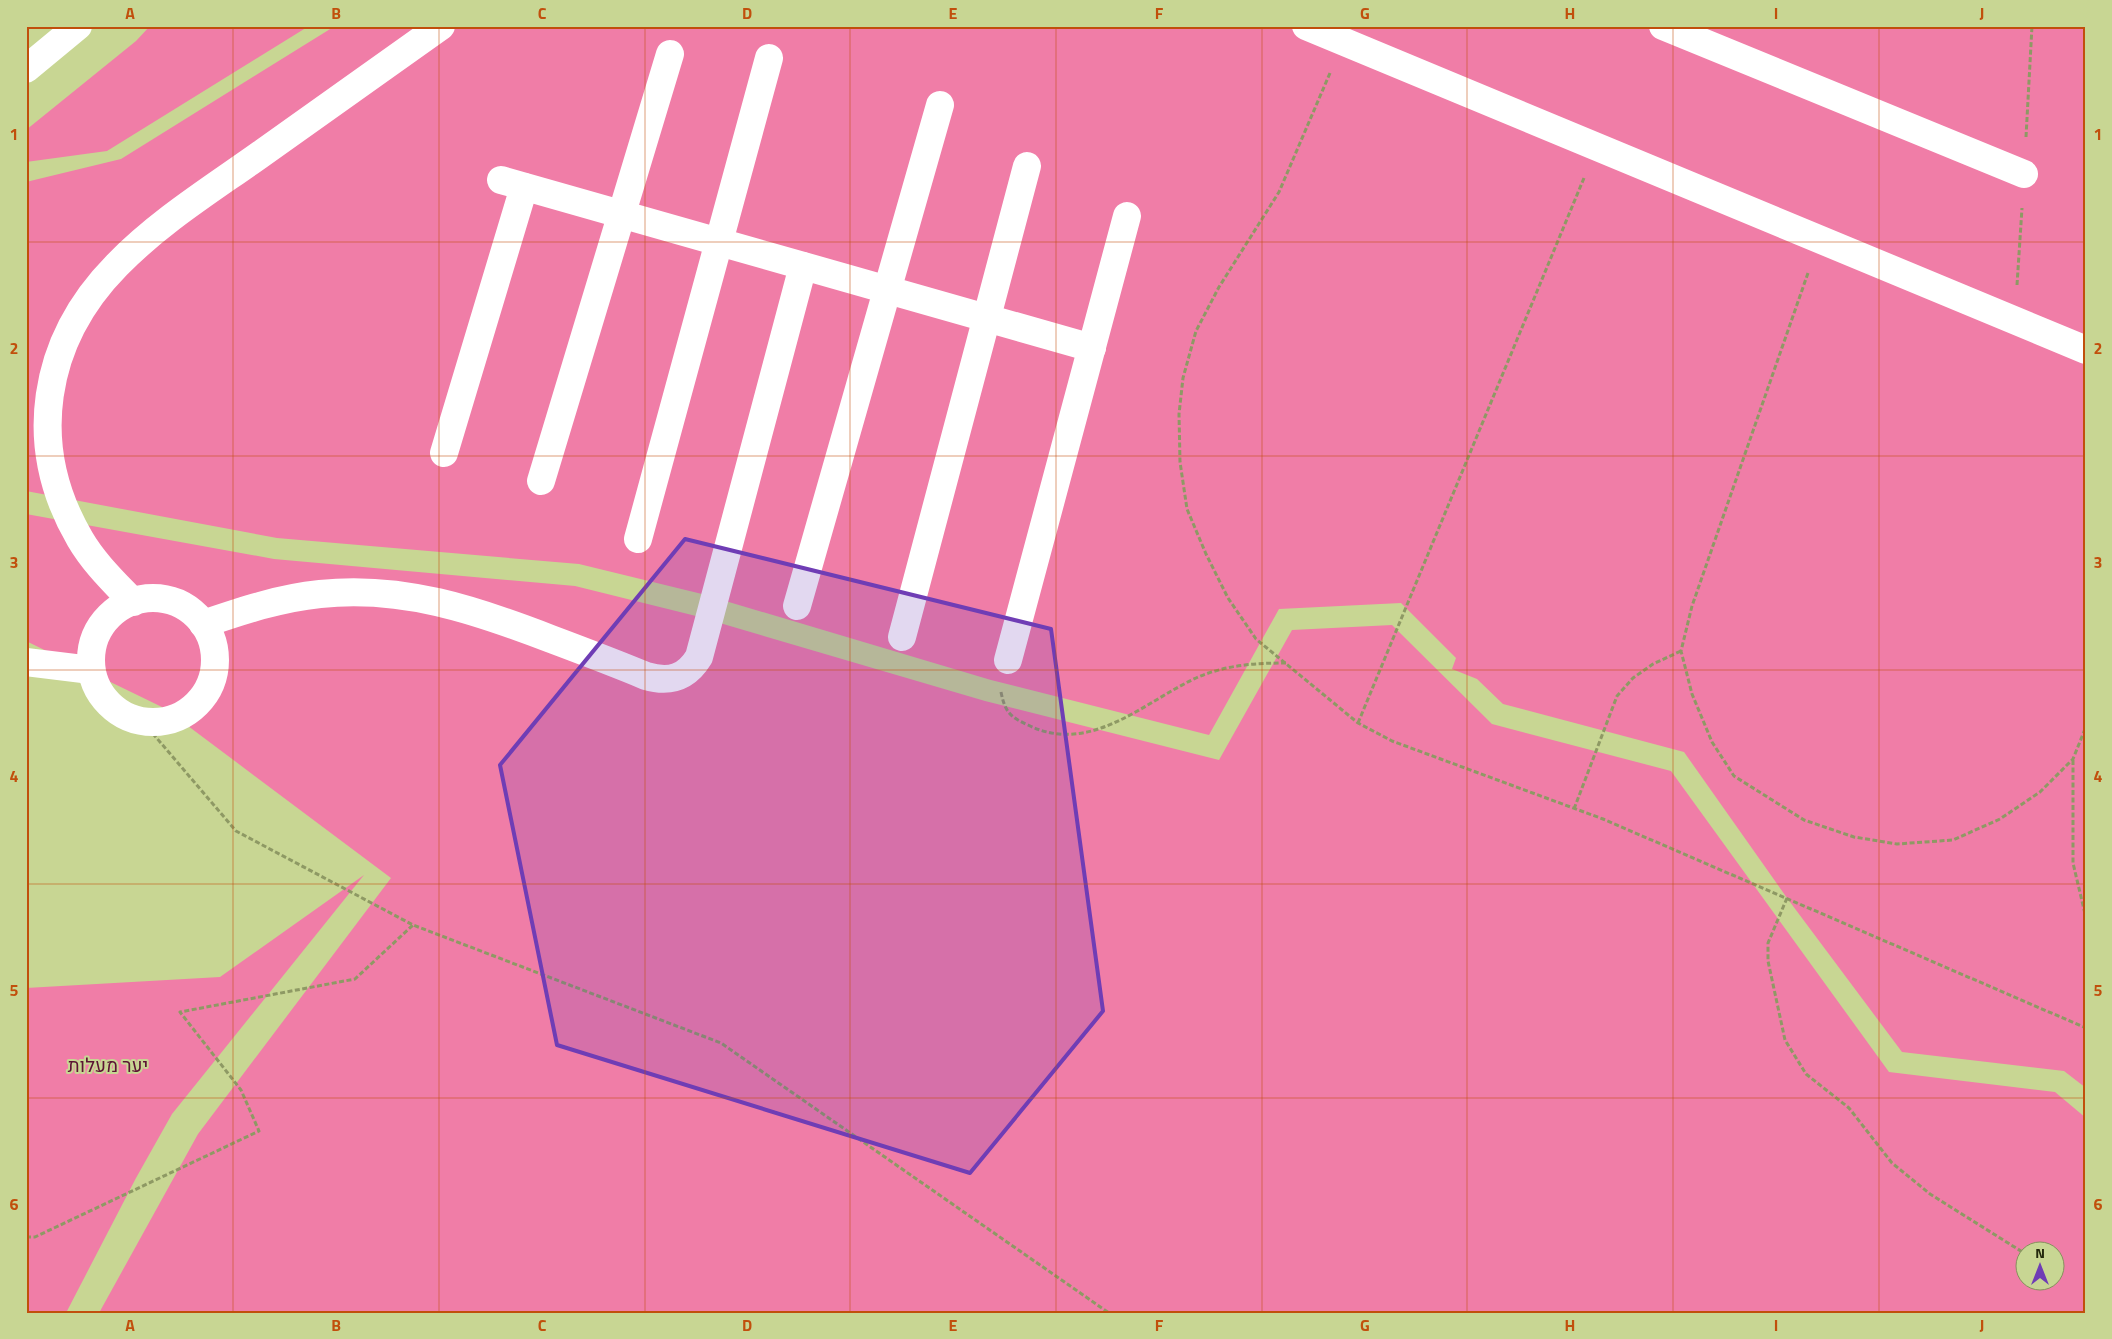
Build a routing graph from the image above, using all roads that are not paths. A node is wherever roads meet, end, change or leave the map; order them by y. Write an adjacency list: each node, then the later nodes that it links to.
1 (78, 26): 7 (street)
2 (441, 26): 22 (street)
3 (1306, 26): 18 (street)
4 (1664, 26): 10 (street)
5 (670, 54): 11 (street)
6 (770, 58): 13 (street)
7 (26, 69)
8 (940, 105): 15 (street)
9 (1027, 166): 16 (street)
10 (2024, 174)
11 (621, 214): 13 (street); 19 (street); 20 (street)
12 (1127, 216): 17 (street)
13 (719, 242): 14 (street); 21 (street)
14 (803, 266): 15 (street); 24 (street)
15 (888, 290): 16 (street); 23 (street)
16 (986, 318): 17 (street); 25 (street)
17 (1092, 348): 26 (street)
18 (2086, 350)
19 (444, 453)
20 (541, 480)
21 (638, 539)
22 (133, 602): 24 (street); 28 (street)
23 (797, 606)
24 (203, 624): 28 (street)
25 (902, 637)
26 (1008, 660)
27 (26, 662): 28 (street)
28 (91, 670)

